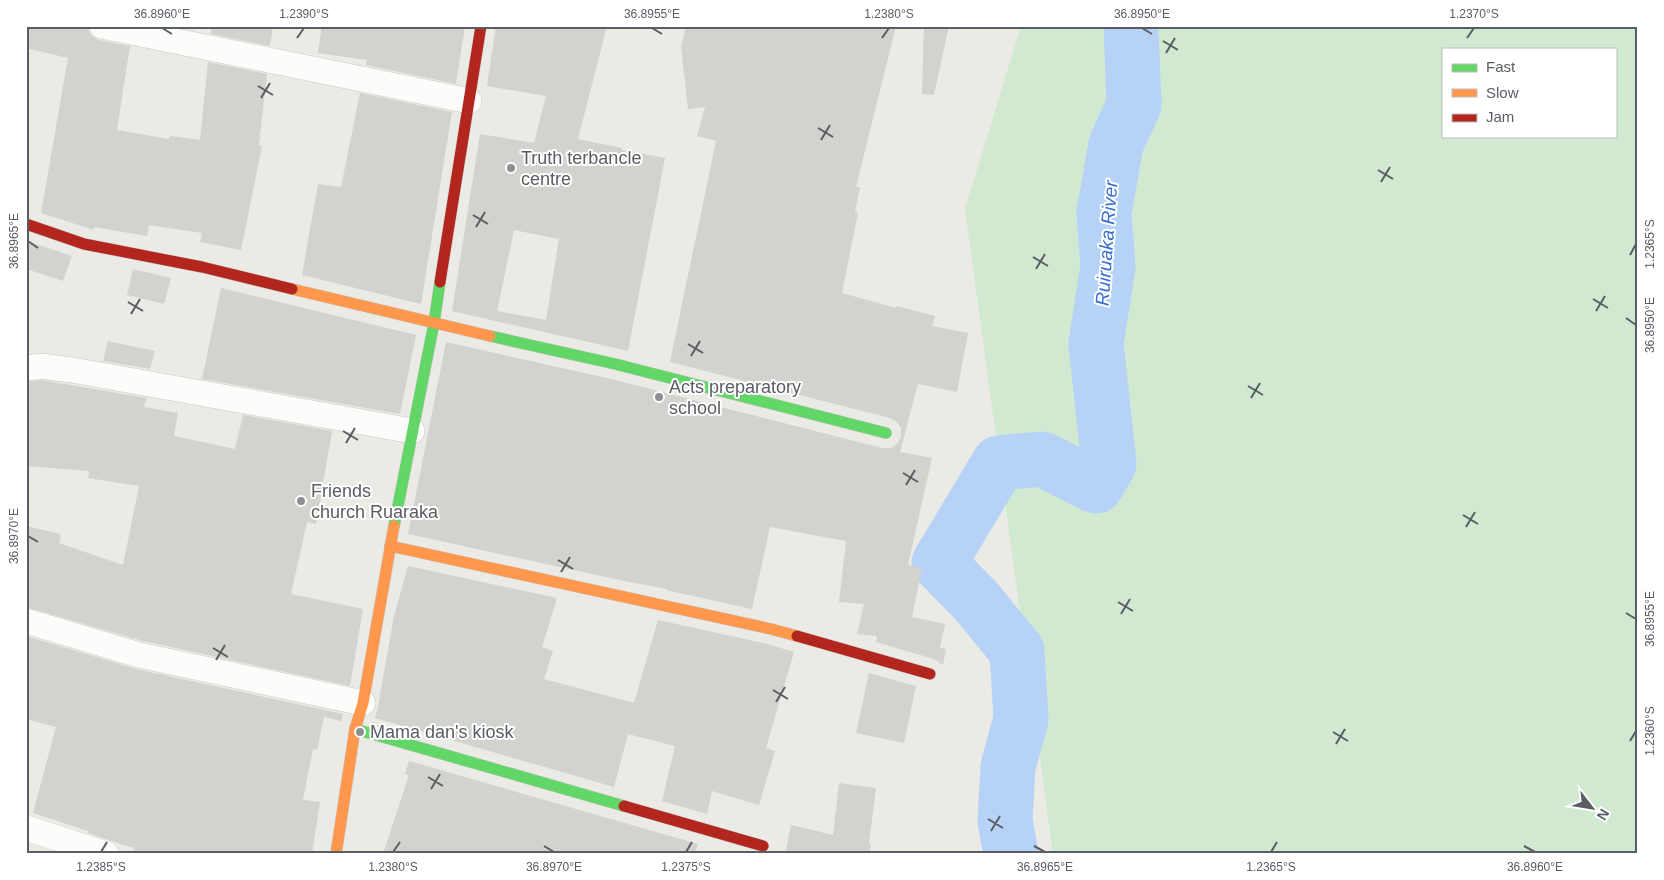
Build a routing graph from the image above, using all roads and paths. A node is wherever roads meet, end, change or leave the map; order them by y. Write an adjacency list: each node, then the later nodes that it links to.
1 (102, 26): 3 (street)
2 (481, 26): 3 (street)
3 (469, 101): 5 (street)
4 (26, 224): 5 (street)
5 (434, 324): 7 (street); 8 (street)
6 (26, 368): 7 (street)
7 (412, 431): 9 (street)
8 (886, 433)
9 (390, 546): 11 (street); 12 (street)
10 (26, 621): 12 (street)
11 (930, 674)
12 (363, 703): 13 (street)
13 (355, 729): 15 (street); 17 (street)
14 (26, 828): 16 (street)
15 (763, 846)
16 (106, 854)
17 (336, 854)

